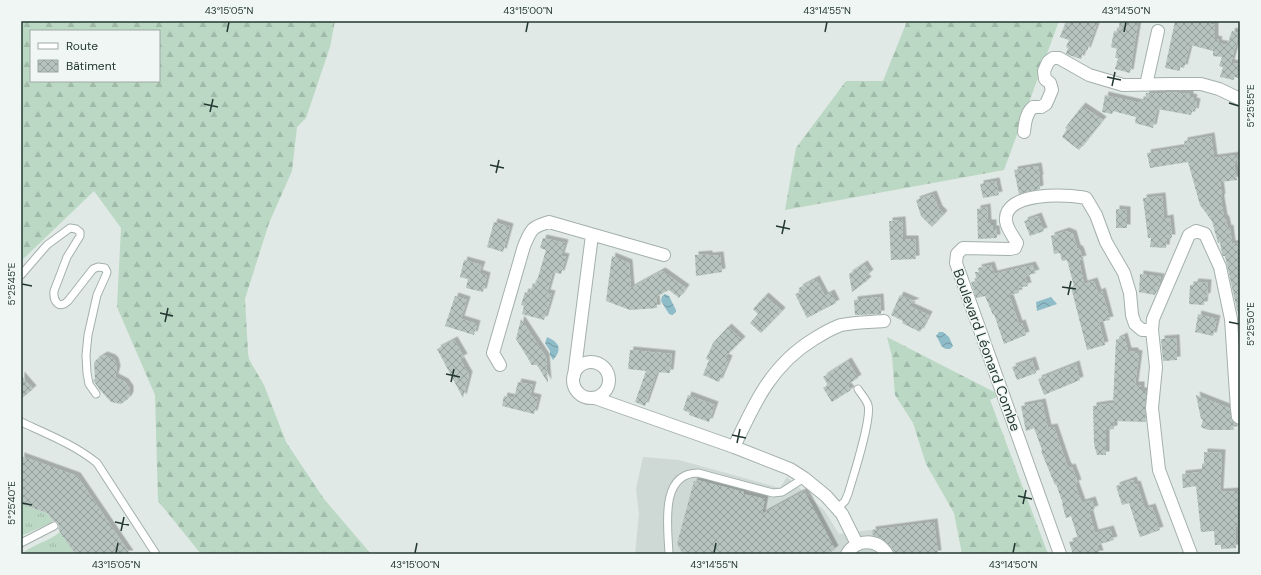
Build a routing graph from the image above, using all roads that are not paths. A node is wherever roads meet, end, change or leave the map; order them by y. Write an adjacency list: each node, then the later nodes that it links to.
1 (1158, 31): 2 (street)
2 (1146, 85): 3 (street); 4 (street)
3 (1240, 99)
4 (1024, 132)
5 (592, 235): 6 (street); 10 (street); 11 (street)
6 (664, 255)
7 (21, 275): 13 (lane)
8 (884, 321): 17 (street)
9 (1152, 330): 15 (street); 27 (street, Boulevard Léonard Combe); 28 (street)
10 (500, 365)
11 (574, 376): 14 (street); 14 (street)
12 (858, 389): 19 (lane)
13 (96, 394)
14 (595, 398): 17 (street)
15 (1240, 418)
16 (21, 422): 23 (lane)
17 (734, 447): 18 (street)
18 (804, 478): 19 (street); 24 (lane)
19 (839, 512): 22 (street)
20 (54, 526): 21 (lane)
21 (21, 542)
22 (857, 544): 25 (street); 26 (street)
23 (156, 553)
24 (669, 554)
25 (846, 554)
26 (887, 554)
27 (1060, 554)
28 (1191, 554)

